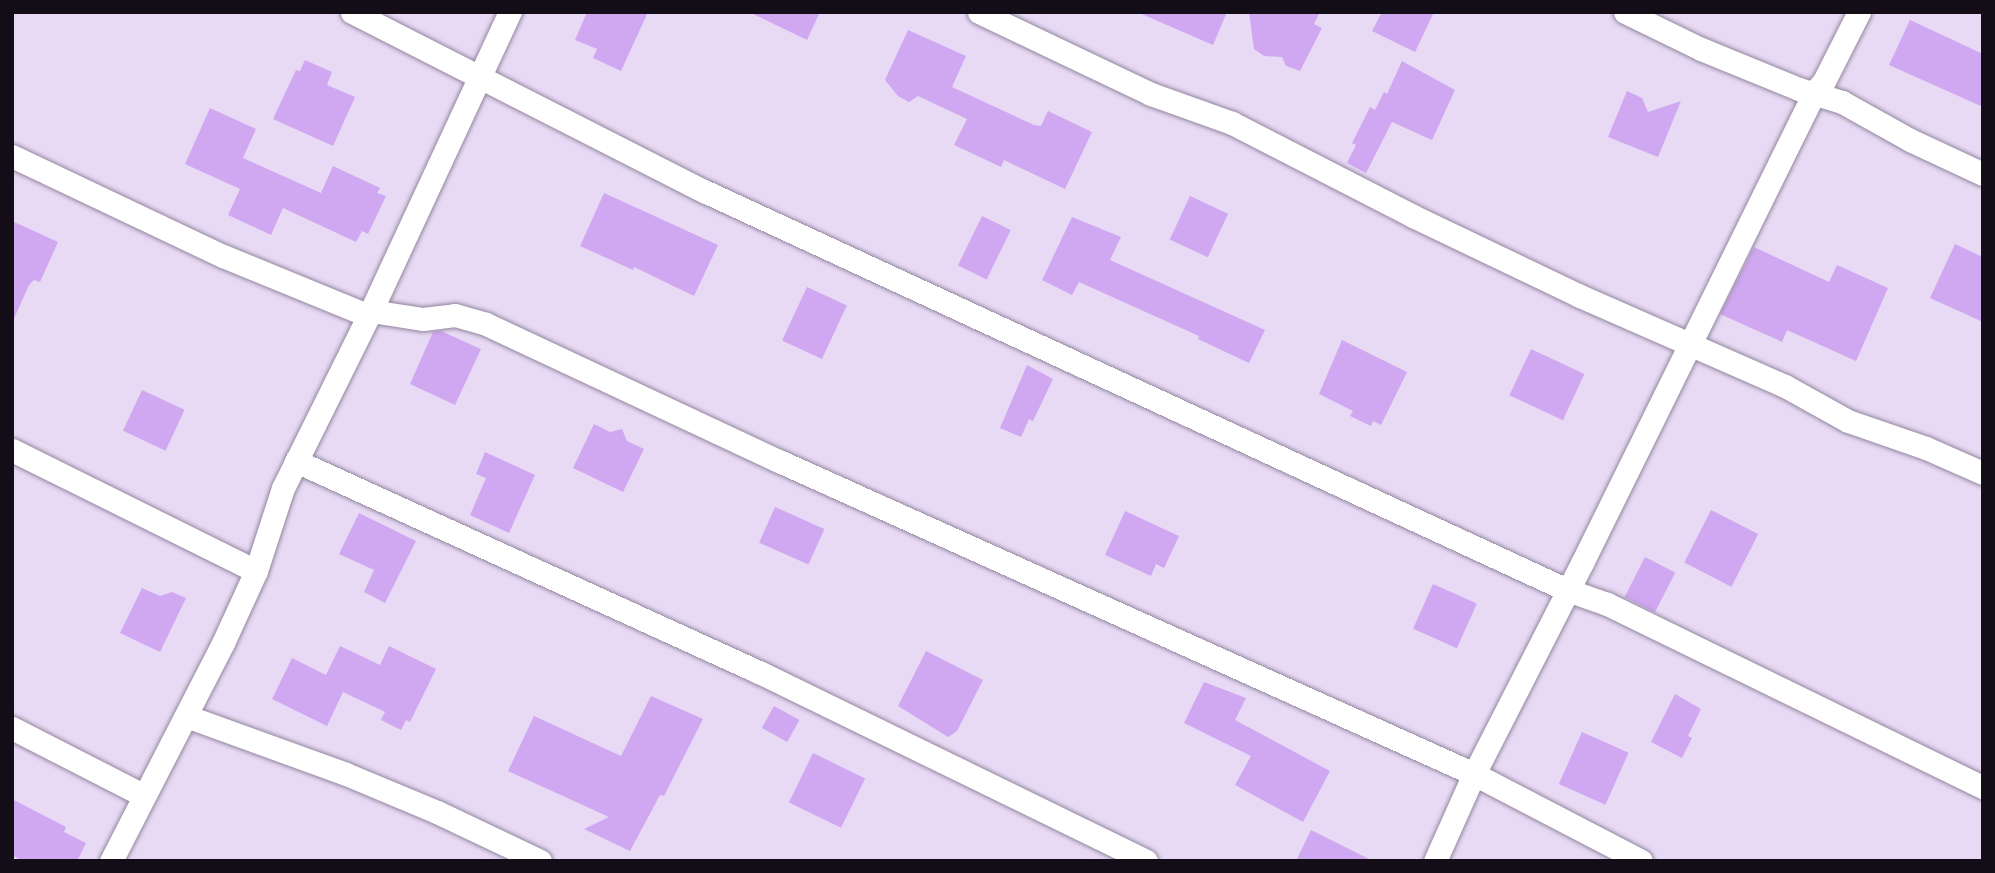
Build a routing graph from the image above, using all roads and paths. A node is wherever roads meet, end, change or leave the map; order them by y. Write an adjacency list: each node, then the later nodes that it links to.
1 (352, 12): 6 (street)
2 (509, 12): 6 (street)
3 (979, 12): 11 (street)
4 (1625, 12): 7 (street)
5 (1858, 12): 7 (street)
6 (481, 76): 10 (street); 16 (street)
7 (1814, 93): 9 (street); 11 (street)
8 (12, 156): 10 (street)
9 (1983, 174)
10 (370, 314): 13 (street); 19 (street)
11 (1690, 346): 14 (street); 16 (street)
12 (12, 450): 15 (street)
13 (296, 461): 15 (street); 24 (street)
14 (1983, 473)
15 (256, 571): 17 (street)
16 (1567, 590): 19 (street); 20 (street)
17 (186, 716): 21 (street); 23 (street)
18 (12, 728): 21 (street)
19 (1474, 774): 25 (street); 26 (street)
20 (1983, 787)
21 (144, 795): 22 (street)
22 (111, 861)
23 (540, 861)
24 (1146, 861)
25 (1435, 861)
26 (1642, 861)

